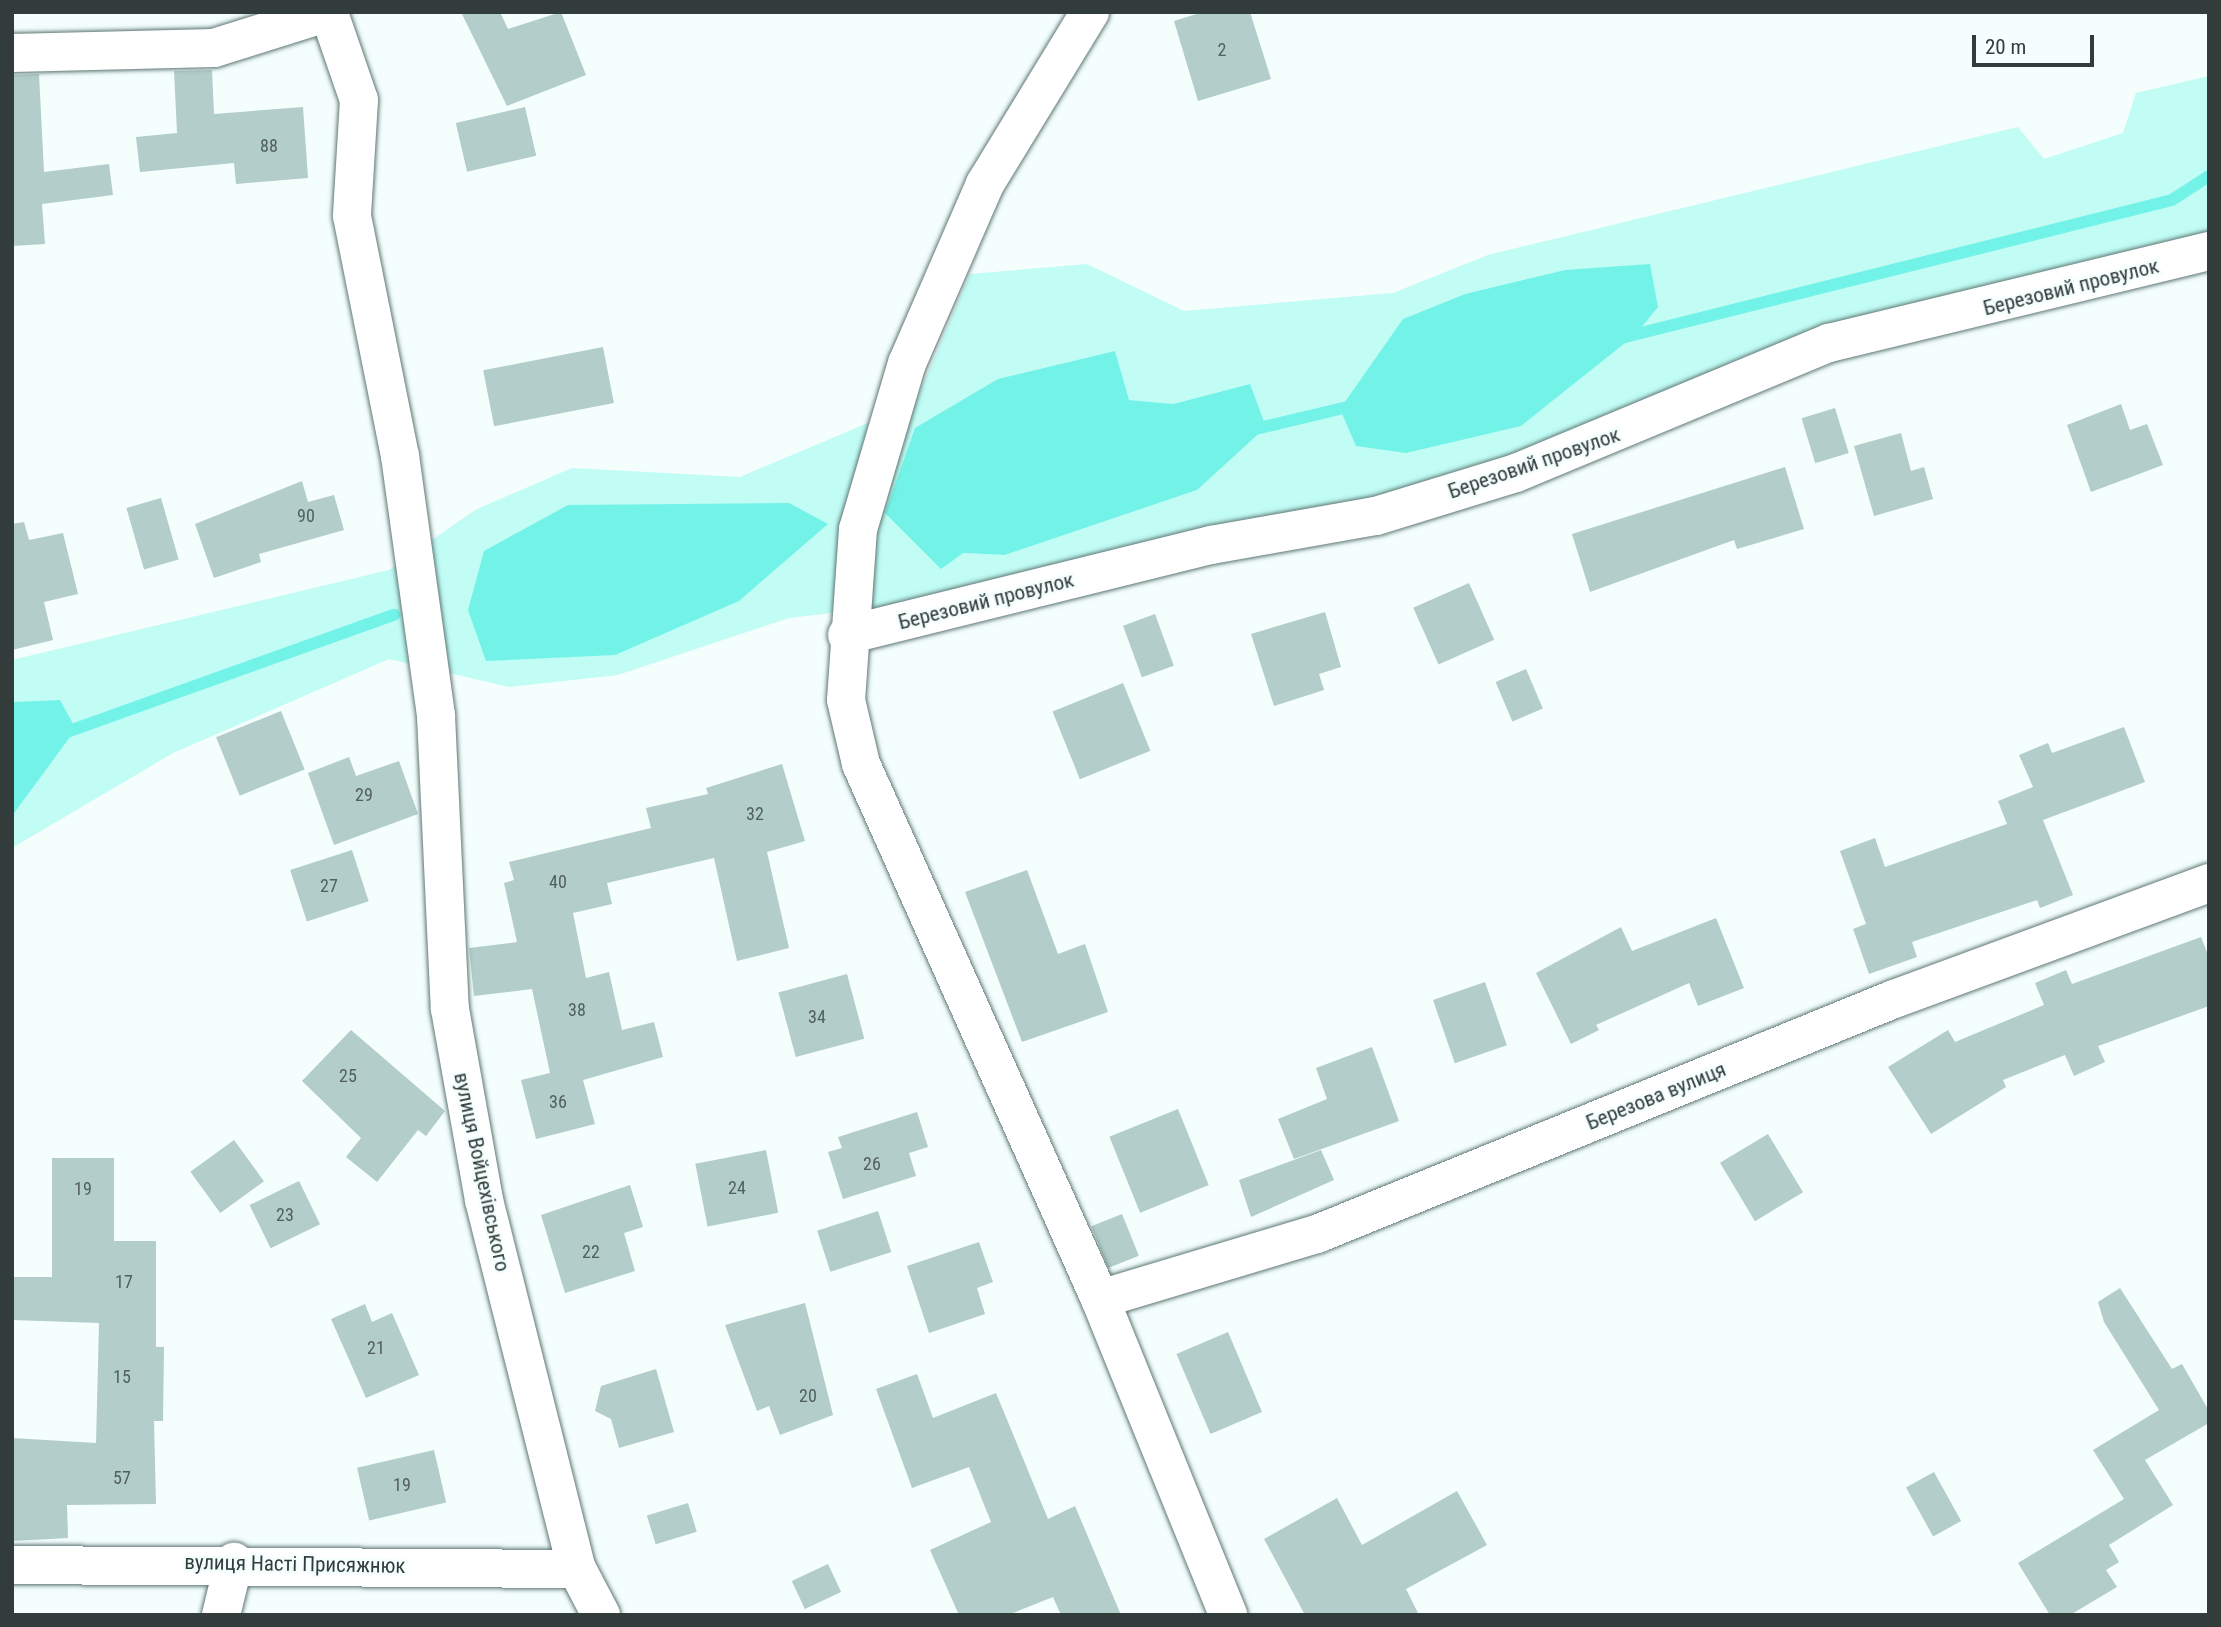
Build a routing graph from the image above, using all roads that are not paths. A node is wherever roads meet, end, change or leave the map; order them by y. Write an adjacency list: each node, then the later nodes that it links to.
1 (329, 12): 3 (street); 10 (street, вулиця Войцехівського)
2 (1090, 12): 5 (street)
3 (12, 52)
4 (2209, 251): 5 (street, Березовий провулок)
5 (847, 635): 7 (street)
6 (2209, 883): 7 (street, Березова вулиця)
7 (1100, 1299): 13 (street)
8 (234, 1562): 9 (street, вулиця Насті Присяжнюк); 10 (street, вулиця Насті Присяжнюк); 11 (street)
9 (12, 1565)
10 (577, 1569): 12 (street, вулиця Войцехівського)
11 (220, 1615)
12 (601, 1615)
13 (1228, 1615)

